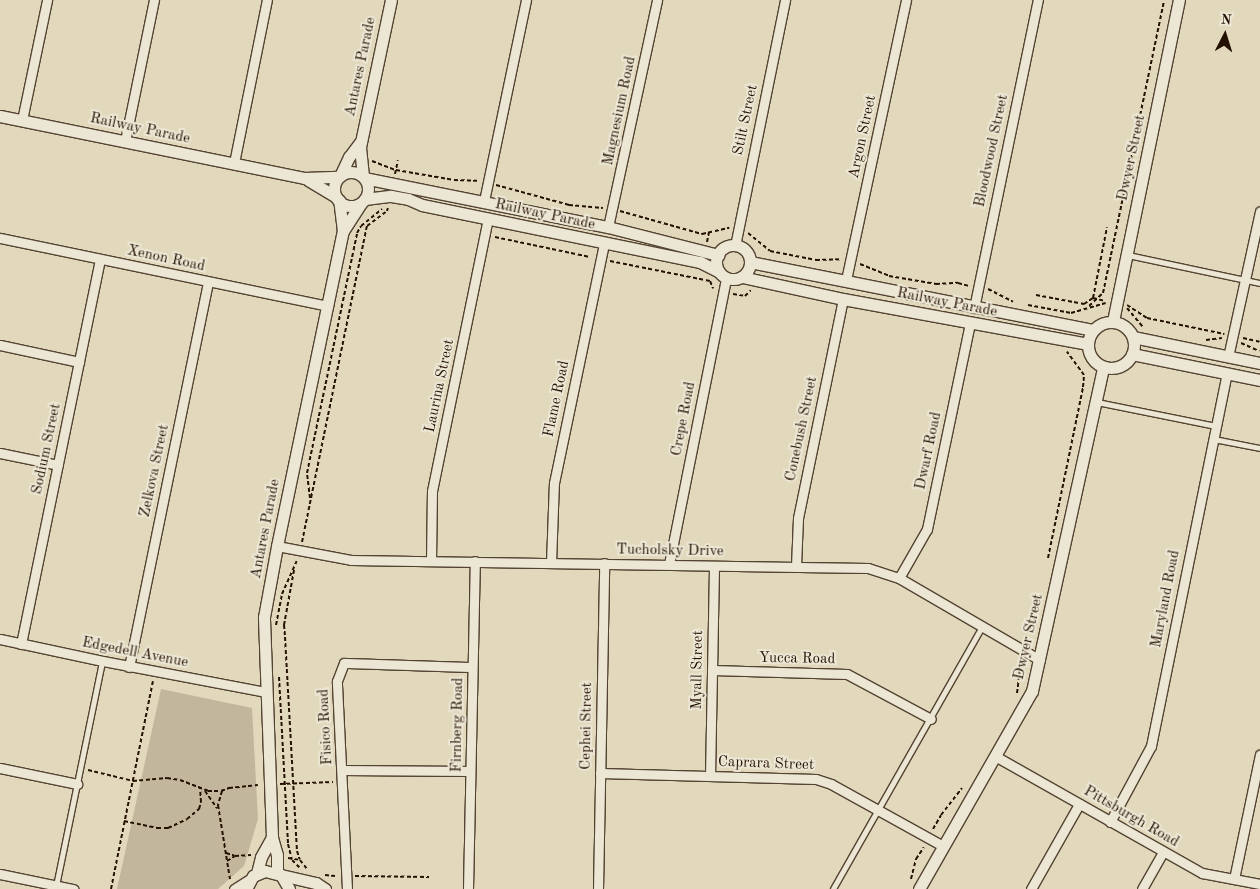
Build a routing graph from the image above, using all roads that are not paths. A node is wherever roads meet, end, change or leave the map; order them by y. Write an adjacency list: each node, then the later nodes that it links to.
1 (45, 0): 12 (street)
2 (154, 0): 13 (street)
3 (267, 0): 15 (street)
4 (390, 0): 14 (street, Antares Parade)
5 (526, 0): 21 (street)
6 (657, 0): 24 (street, Magnesium Road)
7 (785, 0): 28 (street, Stilt Street)
8 (906, 0): 35 (street, Argon Street)
9 (1038, 0): 41 (street, Bloodwood Street)
10 (1179, 0): 30 (street, Dwyer Street)
11 (0, 116): 12 (street, Railway Parade)
12 (22, 120): 13 (street, Railway Parade)
13 (125, 141): 15 (street, Railway Parade)
14 (361, 141): 16 (street, Antares Parade); 17 (street, Antares Parade)
15 (234, 163): 18 (street, Railway Parade)
16 (339, 177): 17 (street); 18 (street, Railway Parade); 19 (street)
17 (363, 177): 20 (street); 21 (street, Railway Parade)
18 (304, 178): 19 (street, Railway Parade)
19 (338, 199): 20 (street); 25 (street, Antares Parade)
20 (363, 201): 23 (street, Railway Parade); 25 (street, Antares Parade)
21 (484, 201): 24 (street, Railway Parade)
22 (1260, 211): 36 (street)
23 (488, 218): 27 (street, Railway Parade); 62 (street, Laurina Street)
24 (608, 227): 29 (street, Railway Parade)
25 (343, 231): 40 (street, Antares Parade)
26 (0, 238): 31 (street, Xenon Road)
27 (604, 243): 33 (street, Railway Parade); 64 (street, Flame Road)
28 (736, 246): 29 (street); 32 (street)
29 (718, 255): 33 (street)
30 (1127, 255): 36 (lane); 42 (street, Dwyer Street)
31 (100, 260): 37 (street, Xenon Road); 50 (street, Sodium Street)
32 (750, 262): 34 (street); 35 (street, Railway Parade)
33 (722, 274): 34 (street); 66 (street, Crepe Road)
34 (742, 277): 39 (street, Railway Parade)
35 (846, 280): 41 (street, Railway Parade)
36 (1245, 280): 38 (lane); 49 (street)
37 (208, 282): 40 (street, Xenon Road); 75 (street, Zelkova Street)
38 (1260, 283)
39 (843, 299): 43 (street, Railway Parade); 68 (street, Conebush Street)
40 (328, 306): 61 (street, Antares Parade)
41 (974, 308): 44 (street, Railway Parade)
42 (1113, 321): 44 (street); 45 (street)
43 (970, 323): 46 (street, Railway Parade); 69 (street, Dwarf Road)
44 (1092, 330): 46 (street)
45 (1133, 337): 48 (street); 49 (street)
46 (1087, 344): 52 (street)
47 (0, 345): 50 (street)
48 (1132, 354): 52 (street); 53 (street)
49 (1228, 357): 51 (street)
50 (79, 362): 60 (street, Sodium Street)
51 (1260, 363)
52 (1104, 367): 55 (street, Dwyer Street)
53 (1227, 374): 54 (street); 56 (street, Maryland Road)
54 (1260, 380)
55 (1096, 401): 56 (lane); 73 (street, Dwyer Street)
56 (1216, 426): 57 (street, Maryland Road)
57 (1213, 439): 58 (lane); 90 (street, Maryland Road)
58 (1260, 448)
59 (0, 453): 60 (street)
60 (58, 465): 72 (street, Sodium Street)
61 (276, 546): 62 (street, Tucholsky Drive); 78 (street, Antares Parade)
62 (431, 561): 63 (street, Tucholsky Drive)
63 (475, 561): 64 (street, Tucholsky Drive); 76 (street, Firnberg Road)
64 (552, 563): 65 (street, Tucholsky Drive)
65 (604, 564): 66 (street, Tucholsky Drive); 85 (street, Cephei Street)
66 (669, 564): 67 (street, Tucholsky Drive)
67 (714, 566): 68 (street, Tucholsky Drive); 77 (street, Myall Street)
68 (796, 566): 69 (street, Tucholsky Drive)
69 (900, 578): 70 (street, Tucholsky Drive)
70 (982, 627): 73 (street, Tucholsky Drive); 79 (lane)
71 (0, 639): 72 (street, Edgedell Avenue)
72 (21, 644): 74 (street, Edgedell Avenue)
73 (1040, 660): 81 (street, Dwyer Street)
74 (102, 662): 75 (street, Edgedell Avenue); 87 (lane)
75 (129, 667): 78 (street, Edgedell Avenue)
76 (472, 667): 83 (street, Fisico Road); 84 (street, Firnberg Road)
77 (712, 670): 79 (street, Yucca Road); 86 (street, Myall Street)
78 (265, 692): 91 (street, Antares Parade)
79 (931, 719): 89 (lane)
80 (1260, 755): 96 (street)
81 (995, 756): 88 (street, Pittsburgh Road); 92 (street, Dwyer Street)
82 (0, 768): 87 (street)
83 (342, 770): 84 (street); 105 (street, Fisico Road)
84 (470, 771): 106 (street, Firnberg Road)
85 (600, 773): 86 (street, Caprara Street); 107 (street, Cephei Street)
86 (710, 776): 89 (street, Caprara Street)
87 (77, 784): 99 (lane)
88 (1079, 804): 90 (street, Pittsburgh Road); 109 (street)
89 (877, 809): 92 (street, Caprara Street); 108 (lane)
90 (1110, 822): 93 (street, Pittsburgh Road)
91 (272, 837): 95 (street, Antares Parade); 97 (street, Antares Parade)
92 (943, 846): 100 (street, Dwyer Street)
93 (1163, 852): 96 (street, Pittsburgh Road); 110 (street)
94 (0, 874): 99 (street)
95 (279, 874): 97 (street); 103 (street); 104 (street)
96 (1234, 879): 98 (street, Pittsburgh Road)
97 (251, 880): 101 (street)
98 (1260, 884)
99 (56, 886): 102 (street)
100 (914, 886)
101 (232, 887)
102 (73, 889)
103 (289, 889)
104 (325, 889)
105 (348, 889)
106 (468, 889)
107 (598, 889)
108 (833, 889)
109 (1031, 889)
110 (1142, 889)

